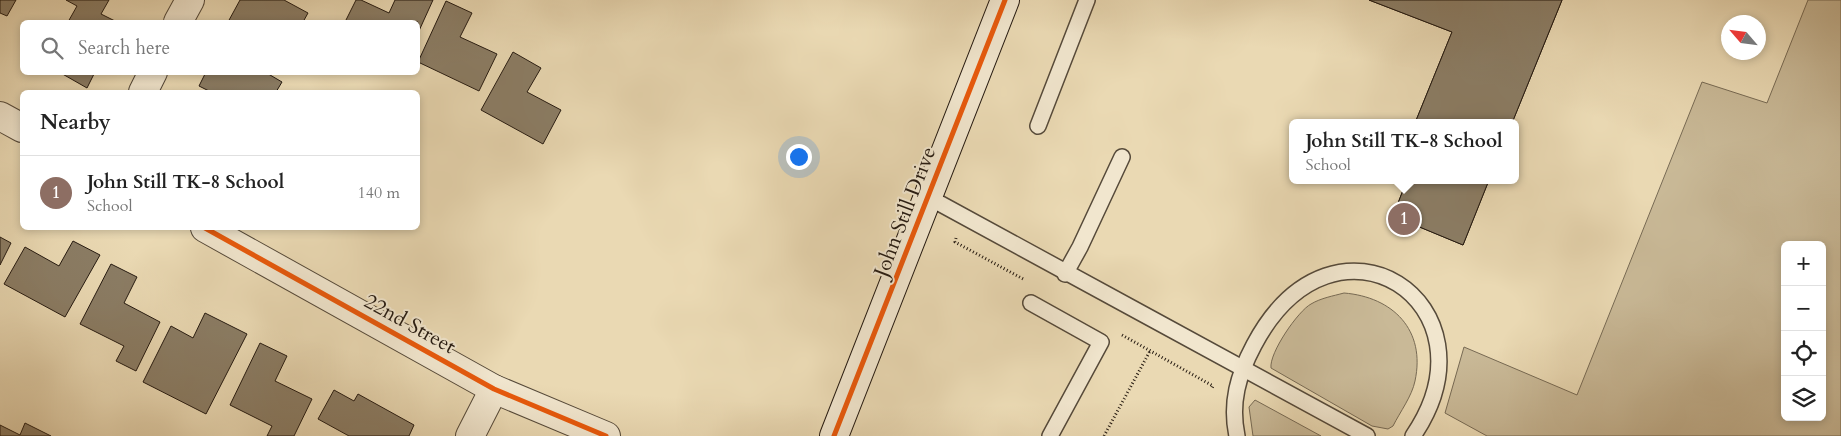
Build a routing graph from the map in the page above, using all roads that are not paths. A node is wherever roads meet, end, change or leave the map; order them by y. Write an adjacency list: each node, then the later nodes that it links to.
1 (190, 0): 4 (street)
2 (1005, 0): 11 (street, John Still Drive)
3 (1087, 0): 8 (lane)
4 (179, 20)
5 (151, 75): 6 (street)
6 (143, 90)
7 (0, 116): 9 (street)
8 (1038, 126)
9 (20, 127)
10 (1122, 156): 13 (lane)
11 (928, 197): 13 (lane); 19 (street, John Still Drive)
12 (209, 230): 16 (street, 22nd Street)
13 (1065, 274): 15 (lane)
14 (1030, 303): 20 (lane)
15 (1242, 367): 21 (lane); 22 (lane); 23 (lane)
16 (494, 389): 17 (street); 18 (street, 22nd Street)
17 (470, 436)
18 (606, 436)
19 (834, 436)
20 (1050, 436)
21 (1237, 436)
22 (1367, 436)
23 (1413, 436)

